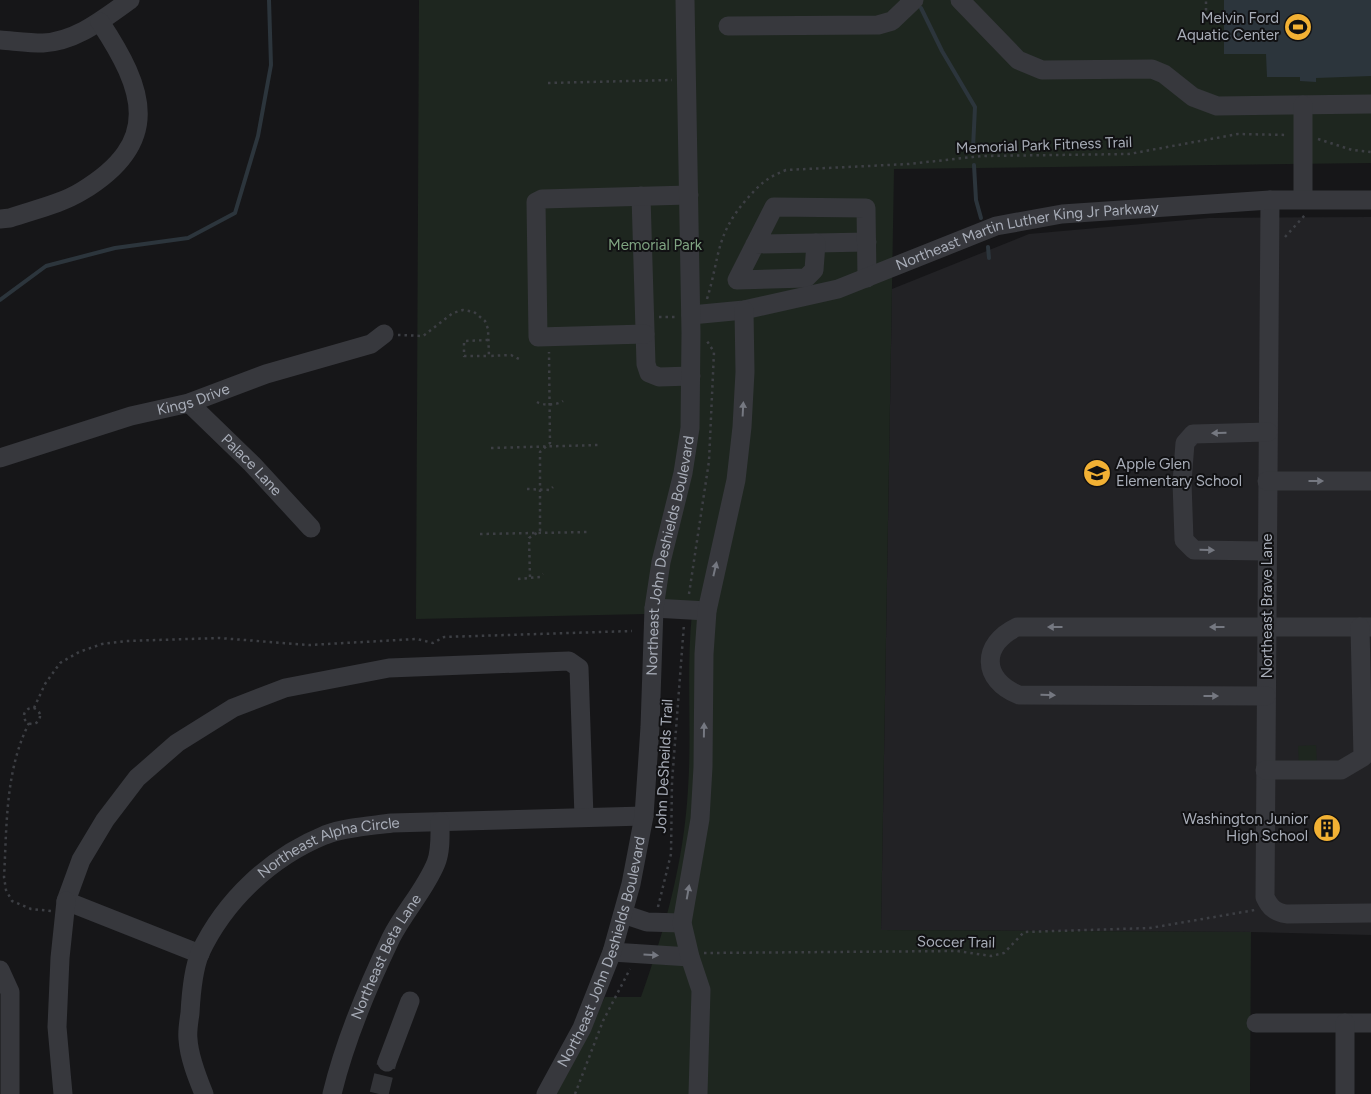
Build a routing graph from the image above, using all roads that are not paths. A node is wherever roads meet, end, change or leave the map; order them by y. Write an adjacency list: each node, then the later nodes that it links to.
1 (130, 0): 5 (street)
2 (685, 0): 10 (street, Northeast John Deshields Boulevard)
3 (914, 0): 6 (street)
4 (960, 0): 9 (street)
5 (100, 22): 7 (street); 15 (street)
6 (728, 26)
7 (0, 40)
8 (1371, 104): 9 (street)
9 (1303, 105): 12 (street)
10 (689, 195): 11 (street); 21 (street, Northeast John Deshields Boulevard)
11 (641, 196): 23 (street); 23 (street)
12 (1303, 199): 13 (street, Northeast Martin Luther King Jr Parkway); 14 (street, Northeast Martin Luther King Jr Parkway)
13 (1270, 200): 19 (street, Northeast Martin Luther King Jr Parkway); 26 (street, Northeast Brave Lane)
14 (1371, 200)
15 (0, 219)
16 (866, 242): 17 (street); 18 (street); 19 (street)
17 (816, 243): 18 (street); 18 (street)
18 (755, 244)
19 (867, 278): 20 (street, Northeast Martin Luther King Jr Parkway)
20 (744, 310): 21 (street, Northeast Martin Luther King Jr Parkway); 33 (street, one-way to 20)
21 (691, 315): 24 (street, Northeast John Deshields Boulevard)
22 (384, 334): 25 (street, Kings Drive)
23 (645, 334): 24 (street)
24 (691, 376): 32 (street, Northeast John Deshields Boulevard)
25 (189, 403): 27 (street, Kings Drive); 30 (street, Palace Lane)
26 (1268, 432): 28 (street, Northeast Brave Lane); 31 (street, one-way to 31)
27 (0, 458)
28 (1267, 481): 29 (street, one-way to 29); 31 (street, Northeast Brave Lane)
29 (1371, 482)
30 (311, 528)
31 (1267, 551): 35 (street, Northeast Brave Lane)
32 (654, 608): 33 (street); 38 (street, Northeast John Deshields Boulevard)
33 (707, 611): 44 (street, one-way to 33)
34 (1366, 627): 35 (street); 37 (street)
35 (1266, 628): 36 (street, Northeast Brave Lane); 36 (street, one-way to 36)
36 (1266, 696): 37 (street, Northeast Brave Lane)
37 (1265, 770): 43 (street, Northeast Brave Lane)
38 (644, 816): 39 (street, Northeast Alpha Circle); 42 (street, Northeast John Deshields Boulevard)
39 (584, 817): 40 (street, Northeast Alpha Circle); 41 (street)
40 (440, 822): 46 (street, Northeast Alpha Circle); 57 (street, Northeast Beta Lane)
41 (65, 908): 46 (street); 55 (street)
42 (623, 914): 44 (street); 45 (street, Northeast John Deshields Boulevard)
43 (1371, 914)
44 (682, 923): 47 (street)
45 (612, 952): 47 (street, one-way to 47); 58 (street, Northeast John Deshields Boulevard)
46 (200, 954): 56 (street, Northeast Alpha Circle)
47 (690, 957): 59 (street)
48 (1, 971): 54 (street)
49 (410, 1001): 53 (street)
50 (1256, 1023): 51 (street)
51 (1345, 1023): 52 (street); 60 (street)
52 (1371, 1023)
53 (387, 1062)
54 (10, 1094)
55 (63, 1094)
56 (204, 1094)
57 (332, 1094)
58 (546, 1094)
59 (698, 1094)
60 (1345, 1094)

